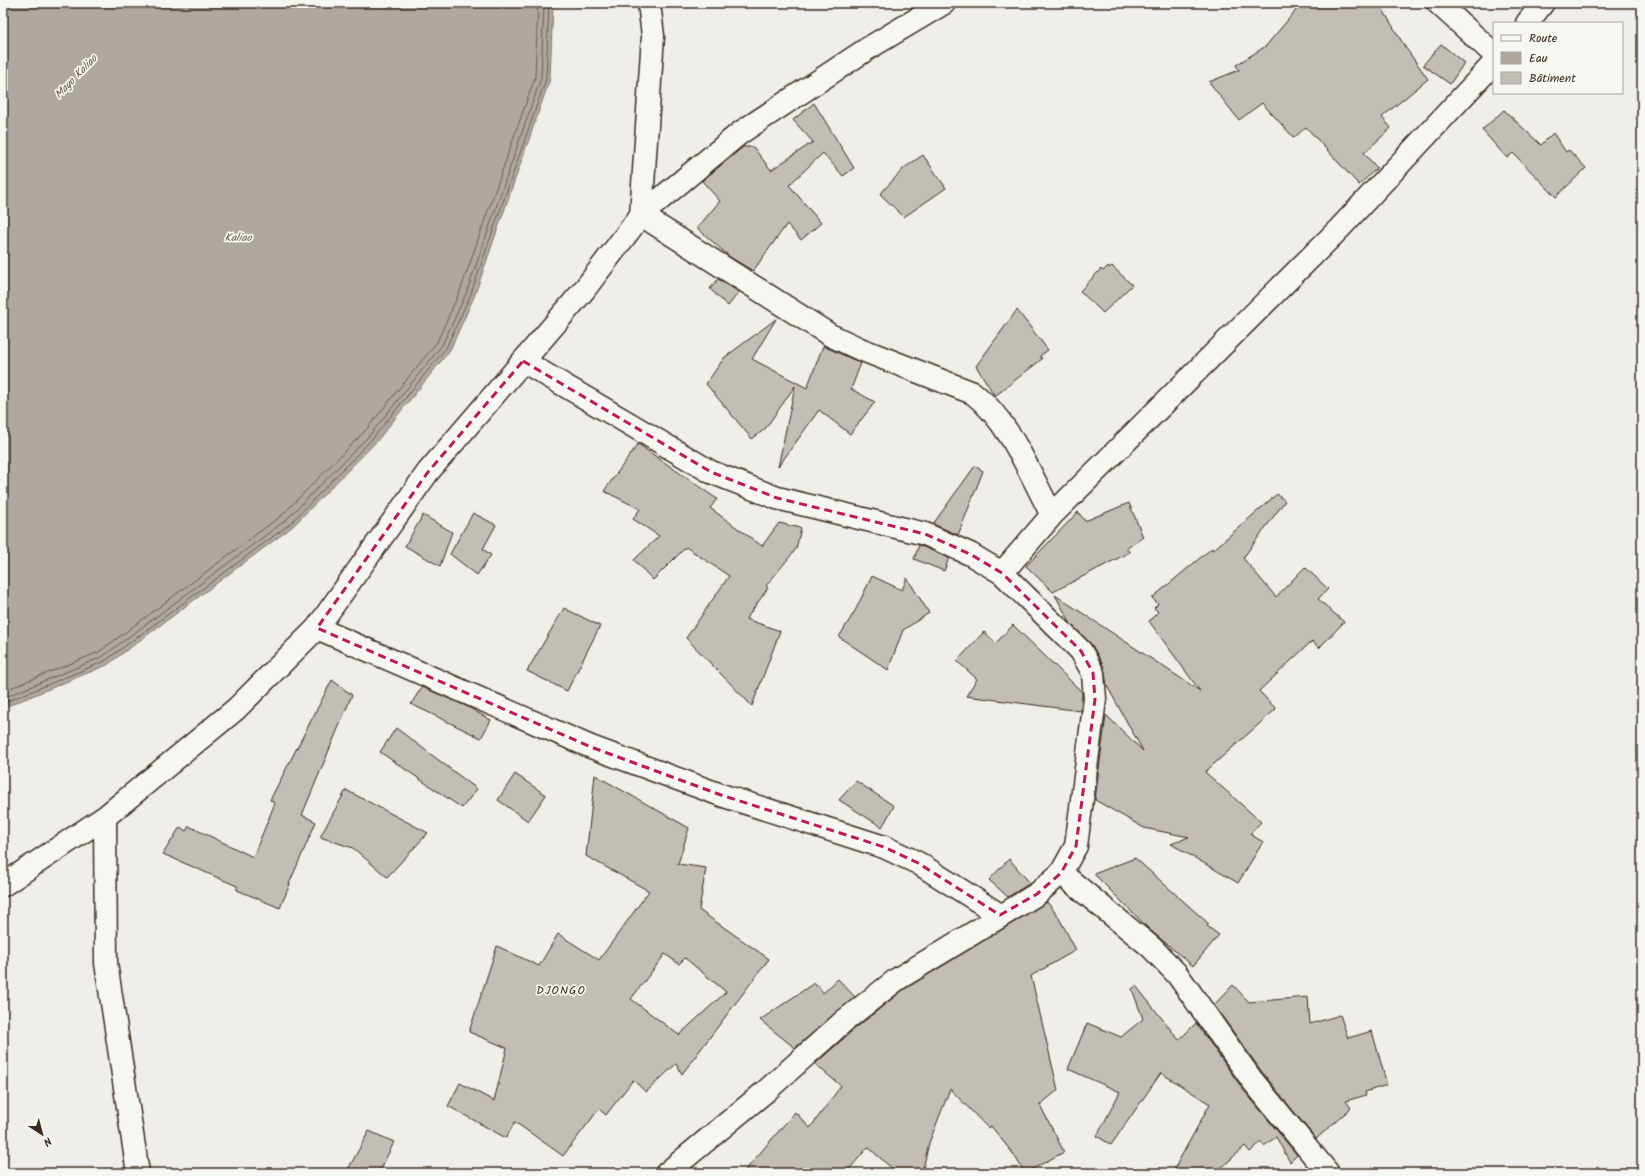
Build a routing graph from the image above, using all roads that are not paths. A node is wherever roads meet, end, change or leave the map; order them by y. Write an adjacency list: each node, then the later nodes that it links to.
1 (649, 3): 8 (street)
2 (944, 3): 8 (street)
3 (1438, 3): 6 (street)
4 (1543, 3): 5 (street)
5 (1528, 22)
6 (1493, 53)
7 (1493, 64): 10 (street)
8 (641, 215): 9 (street); 10 (street)
9 (523, 361): 11 (street); 12 (street)
10 (1052, 515): 11 (street)
11 (1002, 574): 14 (street)
12 (317, 628): 13 (street); 16 (street)
13 (105, 817): 15 (street); 17 (street)
14 (1061, 873): 16 (street); 19 (street)
15 (3, 885)
16 (1000, 915): 18 (street)
17 (138, 1173)
18 (667, 1173)
19 (1328, 1173)

